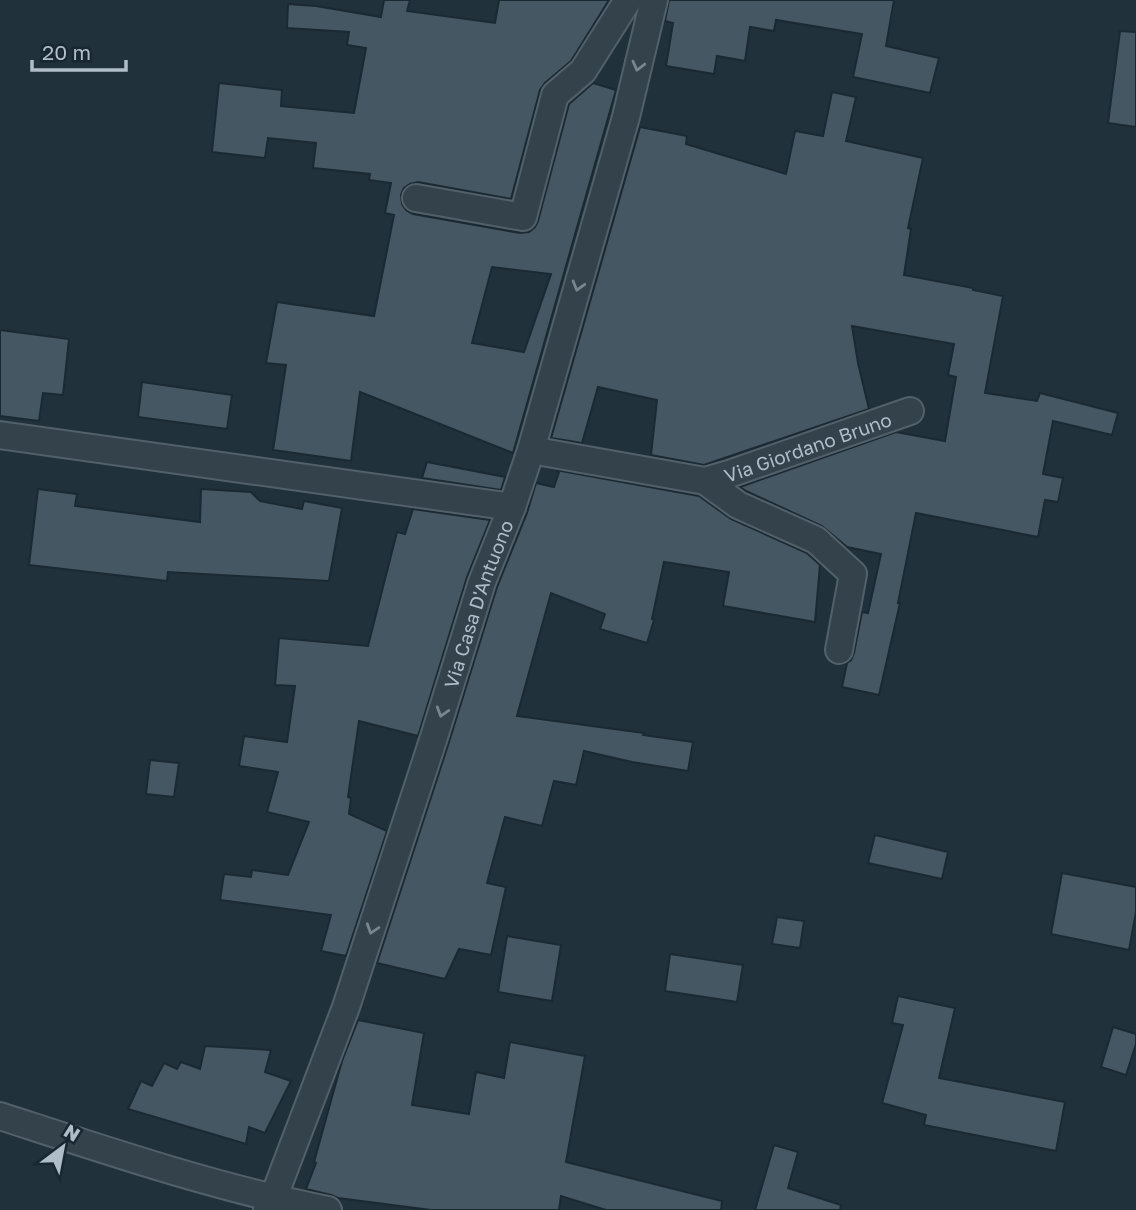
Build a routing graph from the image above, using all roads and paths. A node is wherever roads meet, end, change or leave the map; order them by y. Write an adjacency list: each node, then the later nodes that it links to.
1 (628, 0): 3 (street)
2 (654, 0): 6 (street, Via Casa D'Antuono, one-way to 6)
3 (416, 198)
4 (910, 411): 7 (street, Via Giordano Bruno)
5 (0, 435): 8 (street)
6 (531, 450): 7 (street, Via Giordano Bruno); 8 (street, Via Casa D'Antuono)
7 (705, 481): 9 (street, Via Giordano Bruno)
8 (512, 507): 11 (street, Via Casa D'Antuono, one-way to 11)
9 (839, 650)
10 (0, 1116): 11 (street)
11 (270, 1205): 12 (street)
12 (328, 1210)

